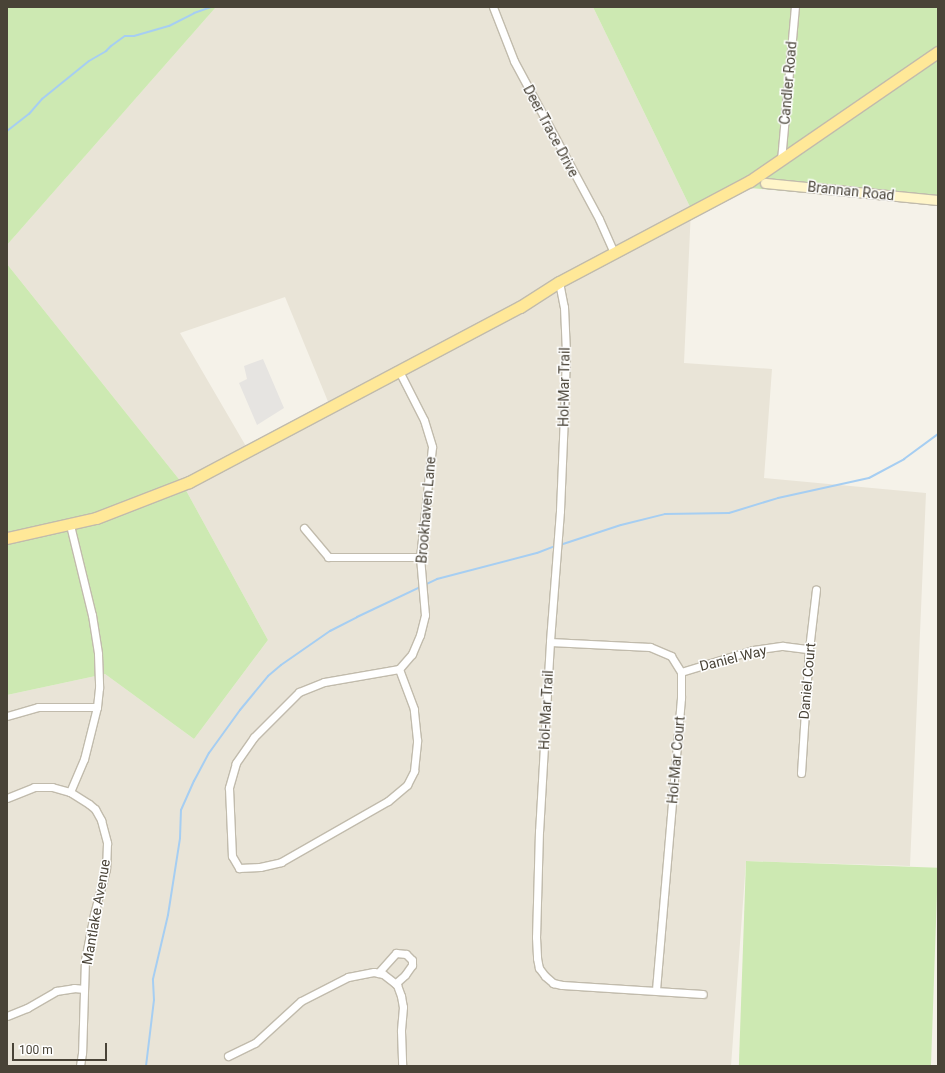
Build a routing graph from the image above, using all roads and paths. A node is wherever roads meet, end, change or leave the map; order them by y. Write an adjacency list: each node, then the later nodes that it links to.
1 (492, 7): 8 (street, Deer Trace Drive)
2 (795, 7): 4 (street, Candler Road)
3 (938, 52): 4 (main road)
4 (781, 160): 5 (main road)
5 (750, 181): 6 (street); 8 (main road)
6 (764, 183): 7 (street, Brannan Road)
7 (938, 200)
8 (614, 253): 9 (main road)
9 (559, 282): 10 (main road); 16 (street, Hol-Mar Trail)
10 (399, 371): 11 (main road); 14 (street, Brookhaven Lane)
11 (70, 525): 13 (main road); 20 (street)
12 (304, 528): 14 (street)
13 (7, 538)
14 (420, 557): 18 (street, Brookhaven Lane)
15 (816, 589): 17 (street, Daniel Court)
16 (550, 642): 19 (street); 28 (street, Hol-Mar Trail)
17 (810, 648): 19 (street, Daniel Way); 22 (street, Daniel Court)
18 (399, 669): 18 (street)
19 (681, 672): 28 (street, Hol-Mar Court)
20 (97, 707): 21 (street); 23 (street)
21 (7, 716)
22 (801, 773)
23 (70, 792): 24 (street, Mantlake Avenue); 27 (street, Mantlake Avenue)
24 (7, 798)
25 (378, 973): 26 (street); 26 (street); 31 (street)
26 (395, 984): 33 (street)
27 (84, 990): 30 (street); 32 (street, Mantlake Avenue)
28 (656, 990): 29 (street, Hol-Mar Trail)
29 (703, 994)
30 (7, 1016)
31 (228, 1056)
32 (80, 1066)
33 (402, 1066)

